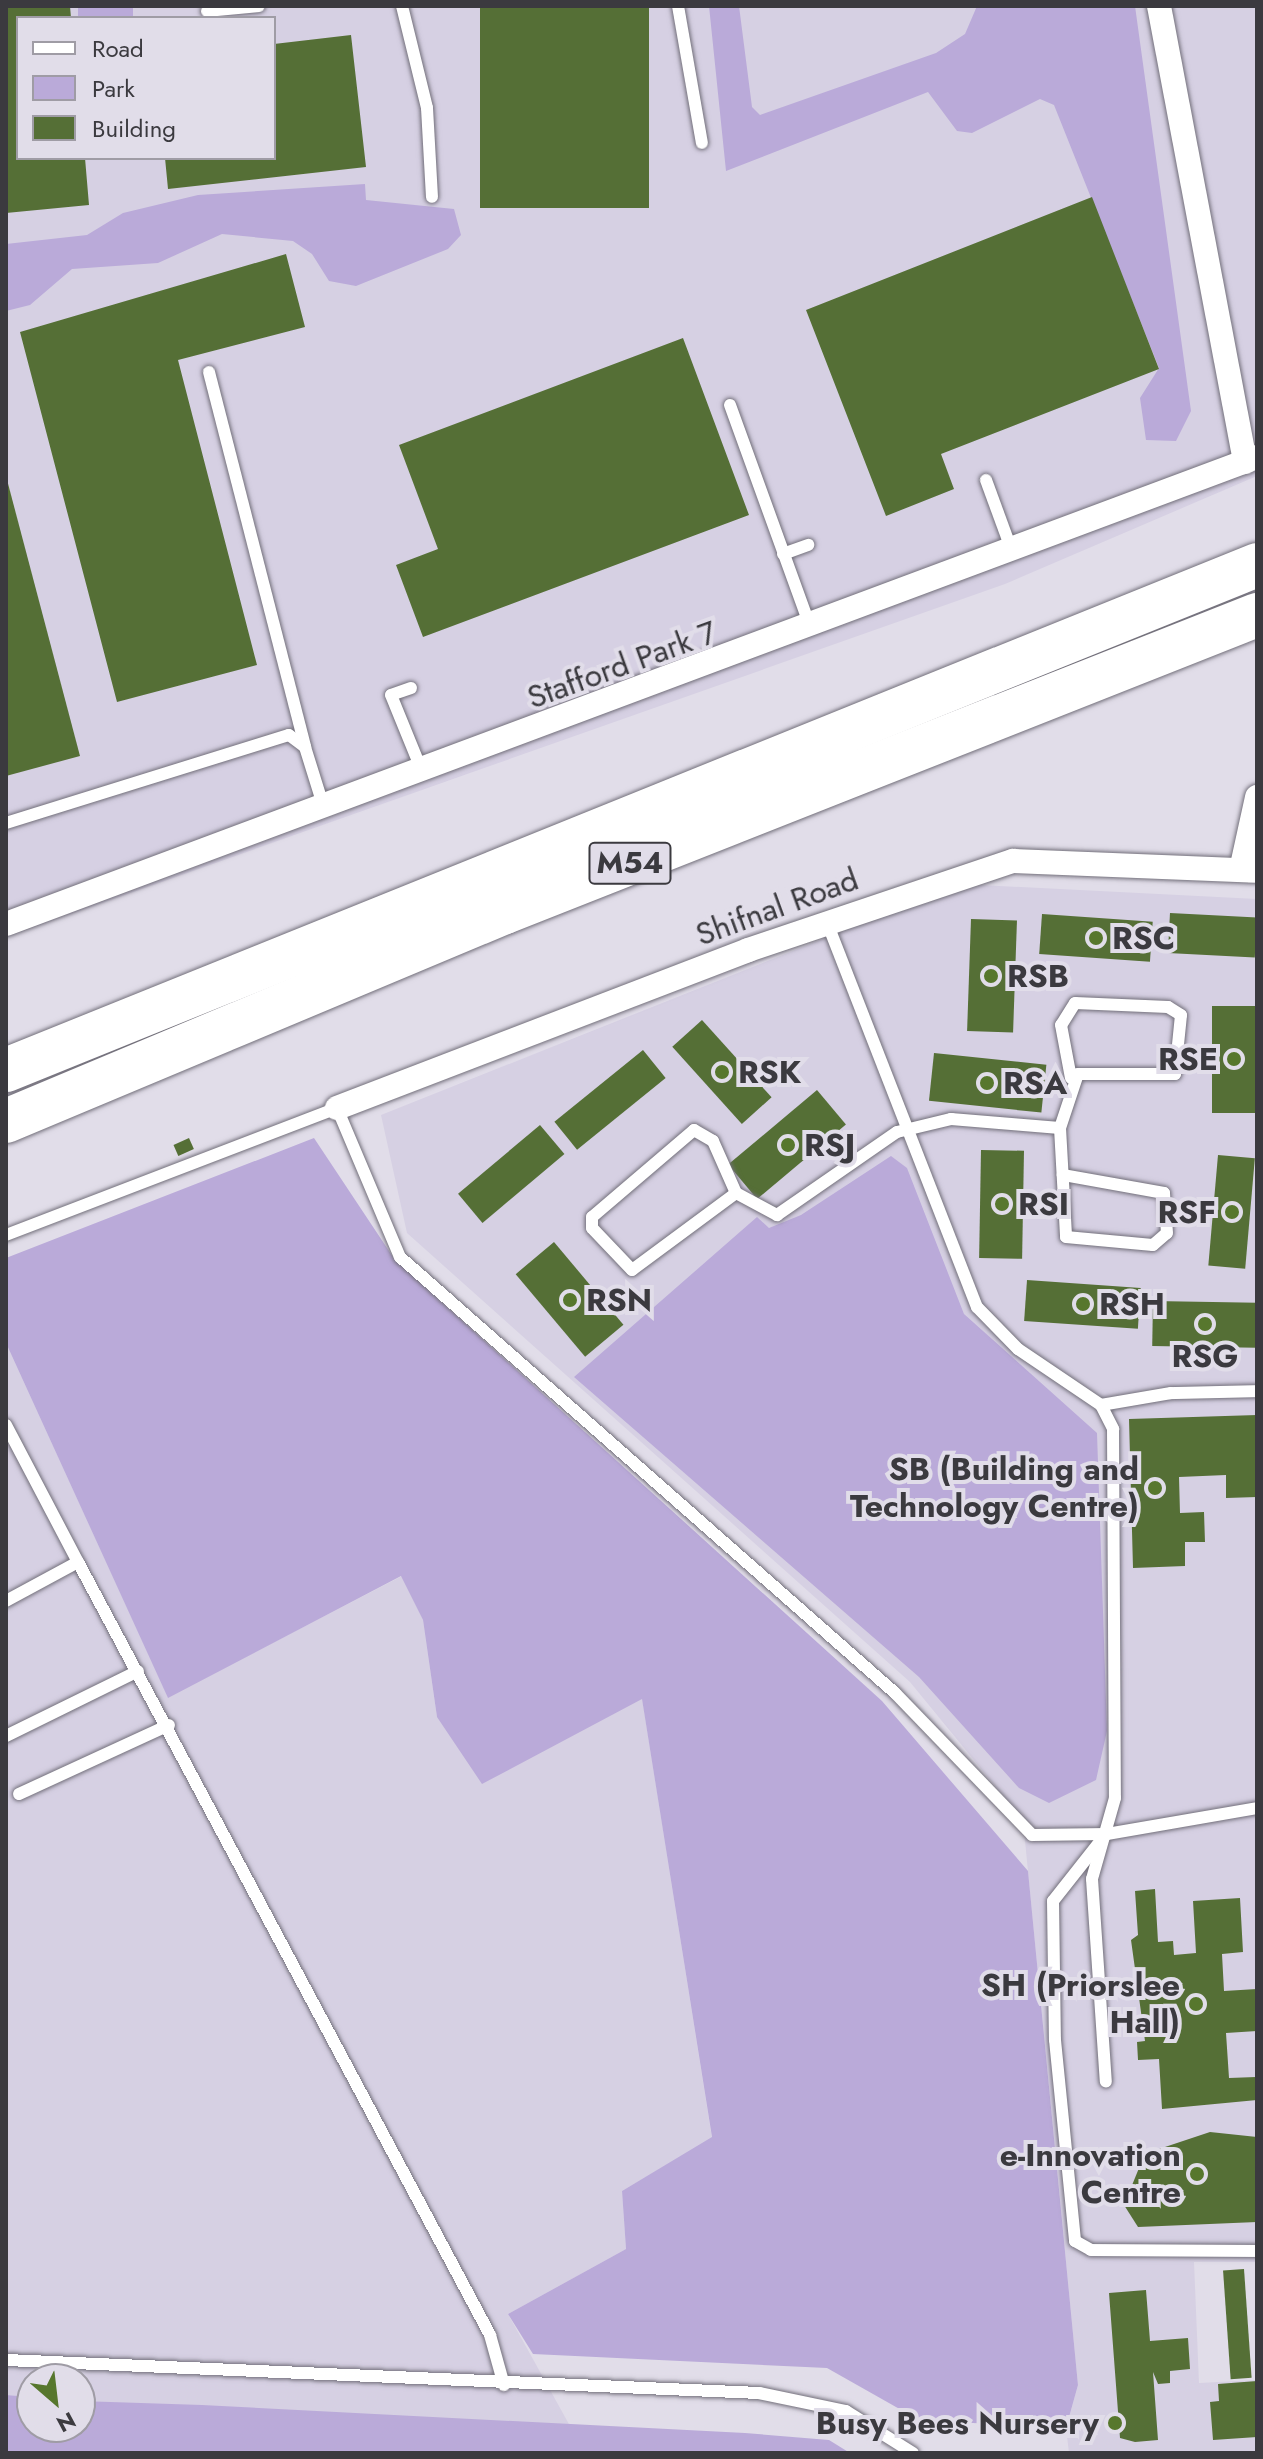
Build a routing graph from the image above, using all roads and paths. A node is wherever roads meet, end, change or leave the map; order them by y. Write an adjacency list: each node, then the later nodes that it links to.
1 (259, 6): 5 (lane)
2 (402, 6): 7 (lane)
3 (678, 6): 6 (lane)
4 (1159, 6): 10 (street)
5 (207, 11)
6 (702, 143)
7 (432, 197)
8 (209, 372): 19 (lane)
9 (730, 405): 13 (lane)
10 (1251, 460): 14 (street, Stafford Park 7)
11 (986, 480): 14 (lane)
12 (808, 545): 13 (lane)
13 (783, 554): 17 (lane)
14 (1013, 554): 17 (street, Stafford Park 7)
15 (1257, 565): 27 (highway, M54)
16 (1257, 615): 30 (highway, M54)
17 (811, 629): 20 (street, Stafford Park 7)
18 (411, 688): 20 (lane)
19 (305, 747): 22 (lane); 23 (lane)
20 (424, 774): 22 (street, Stafford Park 7)
21 (1257, 797): 24 (street)
22 (324, 810): 25 (street, Stafford Park 7)
23 (6, 823)
24 (1249, 870): 26 (street, Shifnal Road)
25 (6, 924)
26 (828, 925): 29 (street, Shifnal Road); 32 (lane)
27 (6, 1070)
28 (1071, 1078): 28 (lane); 31 (lane)
29 (337, 1108): 35 (lane); 46 (lane)
30 (6, 1121)
31 (1060, 1128): 32 (lane); 33 (lane)
32 (911, 1130): 34 (lane); 37 (lane)
33 (1063, 1175): 33 (lane)
34 (736, 1193): 34 (lane)
35 (6, 1235)
36 (1257, 1391): 37 (lane)
37 (1101, 1405): 46 (lane)
38 (6, 1425): 39 (lane)
39 (78, 1562): 40 (lane); 41 (lane)
40 (6, 1601)
41 (138, 1671): 42 (lane); 43 (lane)
42 (169, 1725): 44 (lane); 50 (lane)
43 (6, 1736)
44 (19, 1794)
45 (1257, 1808): 46 (lane)
46 (1107, 1834): 47 (lane); 48 (lane)
47 (1106, 2082)
48 (1257, 2251)
49 (6, 2360): 50 (lane)
50 (504, 2385): 51 (lane)
51 (913, 2453)

